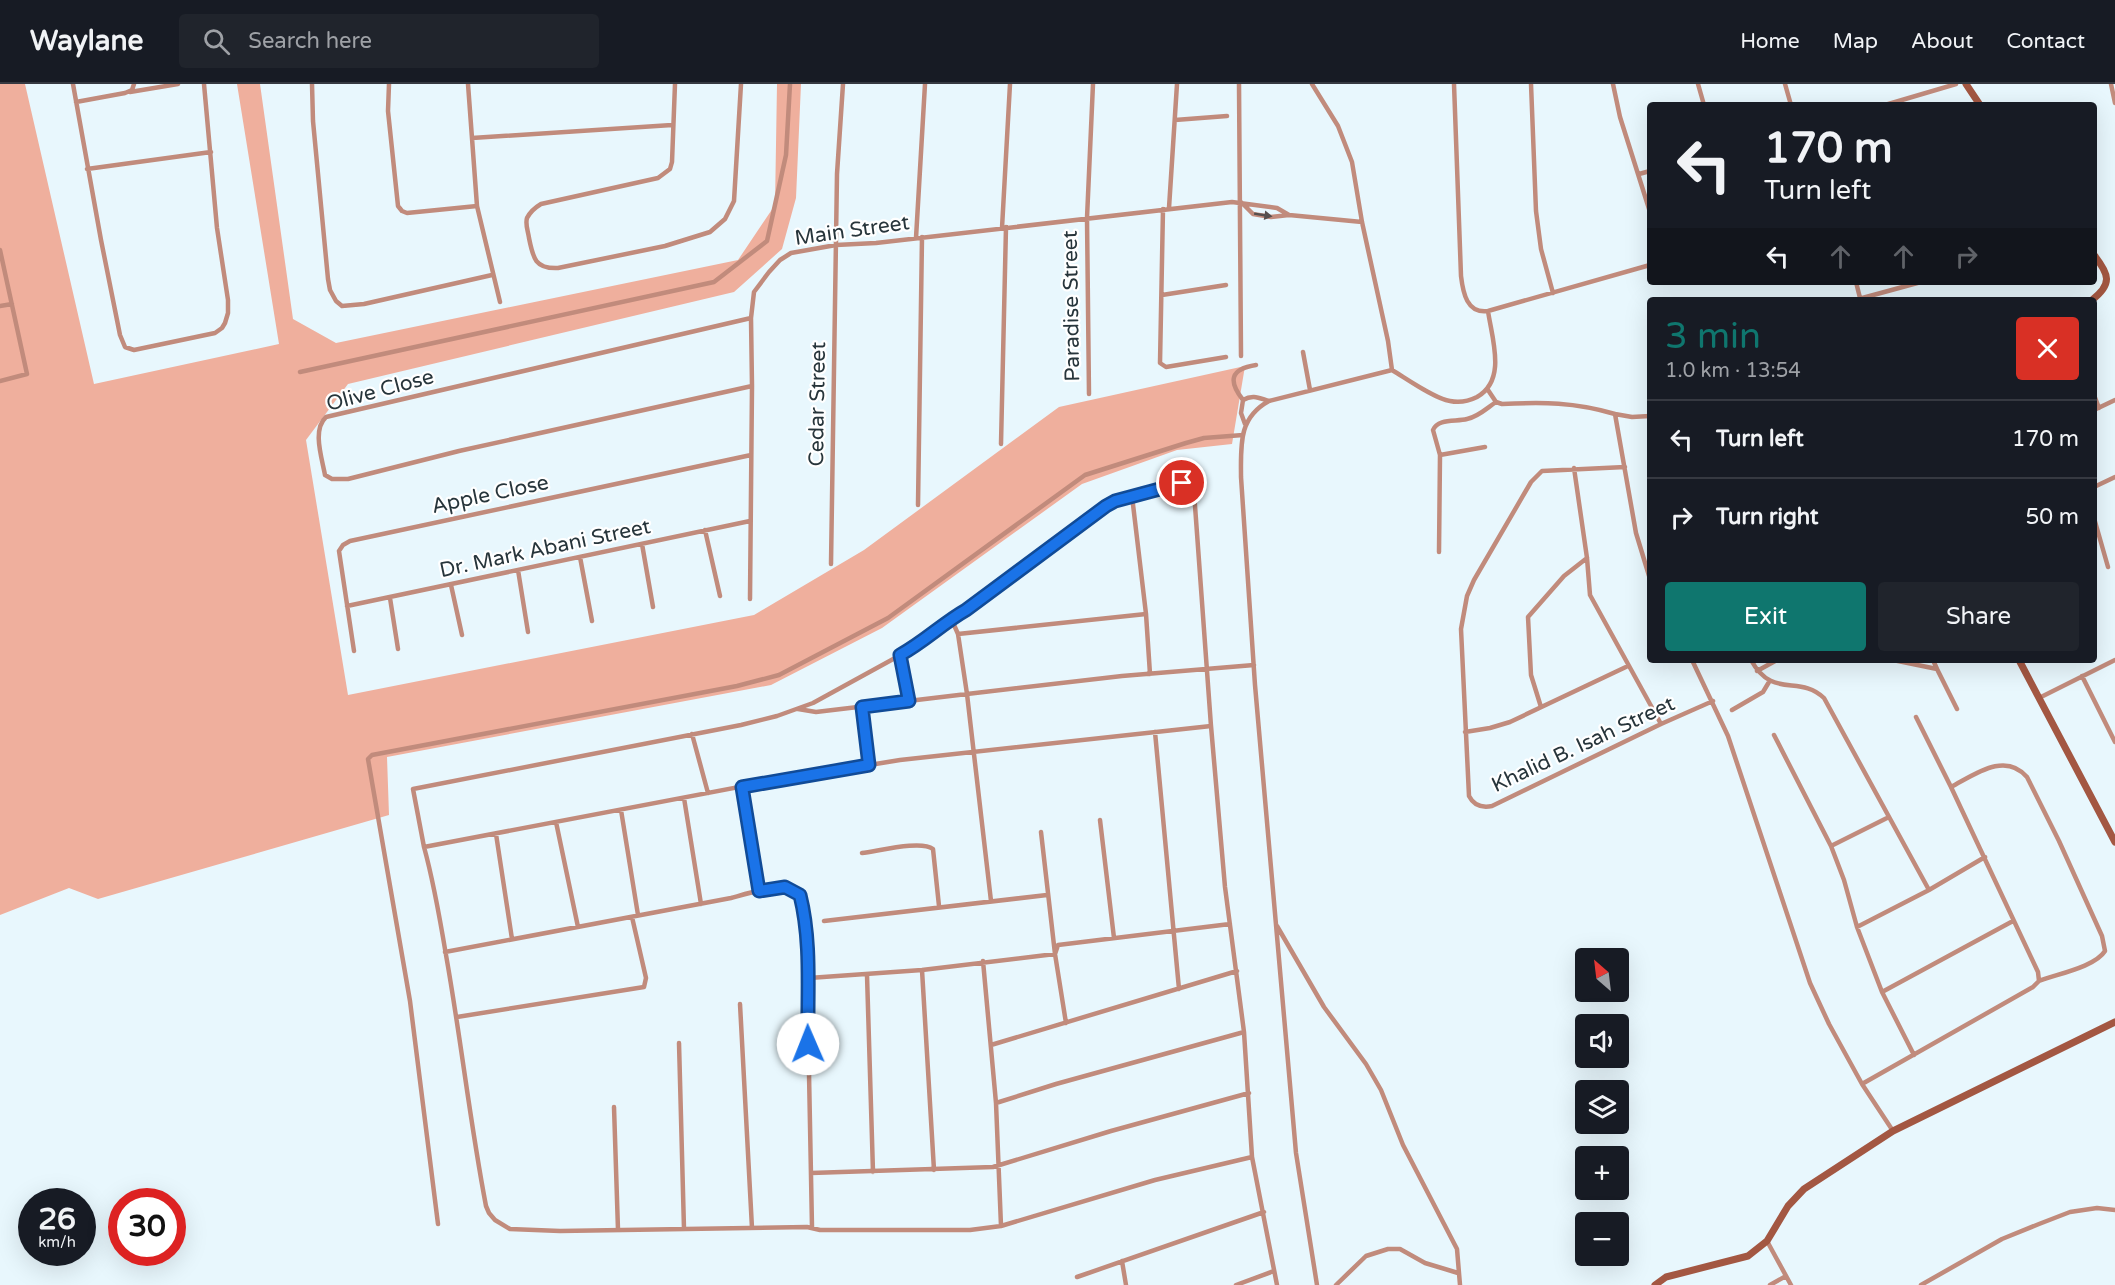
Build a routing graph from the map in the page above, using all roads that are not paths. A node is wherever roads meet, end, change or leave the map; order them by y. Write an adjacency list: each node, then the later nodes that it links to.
1 (73, 84): 27 (street)
2 (134, 84): 26 (street)
3 (178, 84): 26 (street)
4 (204, 84): 37 (street)
5 (312, 84): 54 (street)
6 (389, 84): 43 (street)
7 (468, 84): 36 (street)
8 (675, 84): 35 (street)
9 (741, 84): 35 (street)
10 (790, 84): 71 (street)
11 (843, 84): 50 (street, Cedar Street)
12 (925, 84): 49 (street)
13 (1010, 84): 48 (street)
14 (1093, 84): 46 (street, Paradise Street)
15 (1177, 84): 34 (street)
16 (1239, 84): 41 (street)
17 (1312, 84): 47 (street)
18 (1454, 84): 64 (street)
19 (1531, 84): 57 (street)
20 (1613, 84): 40 (street)
21 (1698, 84): 28 (street)
22 (1785, 84): 29 (street)
23 (1956, 84): 30 (street)
24 (1966, 84): 31 (street)
25 (2111, 84): 32 (street)
26 (125, 93): 27 (street)
27 (76, 102): 38 (street)
28 (1703, 102)
29 (1790, 102)
30 (1895, 102)
31 (1978, 102)
32 (2115, 103)
33 (1227, 116): 34 (street)
34 (1175, 120): 44 (street)
35 (672, 125): 36 (street)
36 (472, 138): 43 (street)
37 (211, 152): 38 (street); 38 (street)
38 (87, 169)
39 (1647, 172): 40 (street)
40 (1639, 174): 42 (street)
41 (1241, 202): 44 (street, Main Street); 45 (street, Main Street); 45 (street, Main Street, one-way to 45); 67 (street)
42 (1647, 202)
43 (477, 206): 54 (street)
44 (1166, 208): 46 (street, Main Street); 58 (street)
45 (1289, 215): 47 (street, Main Street)
46 (1087, 218): 48 (street, Main Street); 76 (street, Paradise Street)
47 (1362, 222): 70 (street)
48 (1004, 228): 49 (street, Main Street); 86 (street)
49 (919, 238): 50 (street, Main Street); 95 (street)
50 (836, 245): 65 (street, Main Street); 103 (street, Cedar Street)
51 (0, 250): 62 (street)
52 (2097, 261): 60 (street)
53 (1647, 266): 57 (street)
54 (492, 275): 61 (street)
55 (1226, 285): 58 (street)
56 (1910, 285): 59 (street)
57 (1553, 293): 64 (street)
58 (1162, 294): 68 (street)
59 (1865, 297)
60 (2096, 297)
61 (500, 302)
62 (12, 304): 63 (street); 72 (street)
63 (0, 306)
64 (1488, 311): 75 (street)
65 (751, 318): 73 (street, Main Street); 73 (street, Olive Close)
66 (1303, 352): 74 (street)
67 (1241, 356)
68 (1226, 357)
69 (1256, 365): 77 (street)
70 (1392, 370): 74 (street); 75 (street)
71 (300, 372)
72 (0, 381)
73 (753, 386): 88 (street, Main Street)
74 (1310, 390): 79 (street)
75 (1488, 390): 80 (street)
76 (1089, 394)
77 (1243, 400): 79 (street); 84 (street)
78 (2115, 400): 81 (street)
79 (1269, 401): 84 (street)
80 (1496, 402): 82 (street); 89 (street)
81 (2097, 409)
82 (1615, 414): 83 (street); 90 (street)
83 (1647, 416)
84 (1245, 424): 85 (street)
85 (1243, 435): 129 (street); 217 (street)
86 (1001, 444)
87 (1485, 447): 89 (street)
88 (751, 455): 96 (street, Main Street); 111 (street, Apple Close)
89 (1440, 455): 100 (street)
90 (1625, 467): 91 (street, Khalid B. Isah Street); 105 (street)
91 (1574, 468): 102 (street); 150 (street, Khalid B. Isah Street)
92 (2115, 477): 93 (street)
93 (2097, 486)
94 (1132, 496): 113 (street); 114 (street); 131 (street)
95 (918, 505)
96 (750, 521): 98 (street, Dr. Mark Abani Street); 110 (street, Main Street)
97 (2097, 528): 104 (street)
98 (705, 530): 99 (street, Dr. Mark Abani Street); 108 (street)
99 (642, 544): 101 (street, Dr. Mark Abani Street); 112 (street)
100 (1439, 552)
101 (580, 557): 106 (street, Dr. Mark Abani Street); 115 (street)
102 (1587, 558): 130 (street); 142 (street)
103 (831, 564)
104 (2108, 567)
105 (1647, 569)
106 (518, 570): 107 (street, Dr. Mark Abani Street); 116 (street)
107 (451, 585): 109 (street, Dr. Mark Abani Street); 118 (street)
108 (720, 596)
109 (390, 598): 111 (street, Dr. Mark Abani Street); 119 (street)
110 (750, 599)
111 (347, 606): 120 (street, Apple Close)
112 (653, 607)
113 (1146, 614): 117 (street); 134 (street)
114 (951, 618): 117 (street); 121 (street)
115 (592, 621)
116 (528, 632)
117 (958, 634): 137 (street)
118 (462, 635)
119 (398, 649)
120 (354, 651)
121 (900, 655): 139 (street); 143 (street)
122 (2115, 660): 135 (street)
123 (1694, 663): 140 (street)
124 (1753, 663): 133 (street)
125 (1772, 663): 133 (street)
126 (1908, 663): 132 (street)
127 (1935, 663): 132 (street)
128 (2021, 663): 138 (street)
129 (1254, 665): 131 (street); 181 (street)
130 (1628, 666): 142 (street); 147 (street)
131 (1207, 669): 134 (street); 148 (street)
132 (1937, 669): 144 (street)
133 (1757, 671): 136 (street)
134 (1150, 674): 137 (street)
135 (2082, 676): 138 (street); 153 (street)
136 (1769, 682): 145 (street); 161 (street)
137 (968, 694): 139 (street); 154 (street)
138 (2039, 698): 166 (street)
139 (909, 701): 141 (street)
140 (1713, 702): 147 (street, Khalid B. Isah Street); 205 (street)
141 (862, 707): 143 (street); 155 (street)
142 (1541, 707): 150 (street)
143 (796, 709): 151 (street)
144 (1957, 709)
145 (1732, 710)
146 (1916, 717): 157 (street)
147 (1661, 724): 150 (street, Khalid B. Isah Street)
148 (1211, 726): 149 (street); 180 (street)
149 (1155, 732): 154 (street); 184 (street)
150 (1465, 732)
151 (692, 734): 158 (street); 168 (street)
152 (1774, 735): 167 (street)
153 (2115, 742)
154 (974, 753): 155 (street); 174 (street)
155 (869, 765): 156 (street)
156 (742, 787): 158 (street); 172 (street)
157 (1951, 787): 170 (street); 194 (street)
158 (708, 793): 159 (street)
159 (684, 798): 160 (street); 175 (street)
160 (621, 810): 163 (street); 177 (street)
161 (1889, 817): 167 (street); 171 (street)
162 (1100, 820): 185 (street)
163 (556, 822): 165 (street); 182 (street)
164 (1041, 832): 173 (street)
165 (496, 834): 168 (street); 186 (street)
166 (2115, 842)
167 (1831, 846): 183 (street)
168 (424, 847): 187 (street)
169 (862, 853): 176 (street)
170 (1985, 857): 171 (street); 179 (street)
171 (1929, 890): 183 (street)
172 (759, 891): 175 (street); 193 (street)
173 (1047, 895): 174 (street); 188 (street)
174 (991, 901): 176 (street)
175 (702, 904): 177 (street)
176 (939, 906): 178 (street)
177 (635, 916): 182 (street); 198 (street)
178 (824, 921)
179 (2013, 921): 194 (street); 196 (street)
180 (1230, 924): 184 (street); 191 (street)
181 (1276, 924): 226 (street); 232 (street)
182 (578, 927): 186 (street)
183 (1857, 927): 196 (street)
184 (1172, 931): 185 (street); 195 (street)
185 (1114, 938): 188 (street)
186 (513, 939): 187 (street)
187 (446, 952): 198 (street)
188 (1055, 954): 189 (street); 200 (street)
189 (983, 961): 190 (street); 203 (street)
190 (922, 970): 192 (street); 212 (street)
191 (1237, 971): 195 (street); 201 (street)
192 (867, 975): 193 (street); 213 (street)
193 (809, 978): 214 (street)
194 (2039, 981): 204 (street)
195 (1179, 989): 200 (street)
196 (1882, 992): 204 (street)
197 (740, 1004): 220 (street)
198 (457, 1017): 222 (street)
199 (2115, 1022): 209 (street)
200 (1066, 1023): 203 (street)
201 (1244, 1032): 206 (street); 207 (street)
202 (679, 1043): 221 (street)
203 (991, 1045): 207 (street)
204 (1914, 1055): 205 (street)
205 (1862, 1083): 209 (street)
206 (1249, 1093): 210 (street); 211 (street)
207 (996, 1104): 211 (street)
208 (614, 1107): 222 (street)
209 (1893, 1131): 223 (street)
210 (1252, 1157): 216 (street); 218 (street)
211 (998, 1165): 212 (street); 218 (street)
212 (933, 1170): 213 (street)
213 (873, 1172): 214 (street)
214 (812, 1173): 219 (street)
215 (2115, 1210): 238 (street)
216 (1264, 1212): 224 (street); 225 (street)
217 (438, 1224)
218 (1001, 1226): 219 (street)
219 (812, 1227): 220 (street)
220 (752, 1228): 221 (street)
221 (684, 1229): 222 (street)
222 (618, 1230)
223 (1767, 1241): 227 (street); 235 (street)
224 (1122, 1262): 228 (street); 229 (street)
225 (1274, 1271): 230 (street); 231 (street)
226 (1458, 1273): 233 (street); 234 (street)
227 (1786, 1276): 236 (street); 237 (street)
228 (1077, 1277)
229 (1126, 1285)
230 (1236, 1285)
231 (1277, 1285)
232 (1317, 1285)
233 (1336, 1285)
234 (1460, 1285)
235 (1655, 1285)
236 (1770, 1285)
237 (1791, 1285)
238 (1921, 1285)

